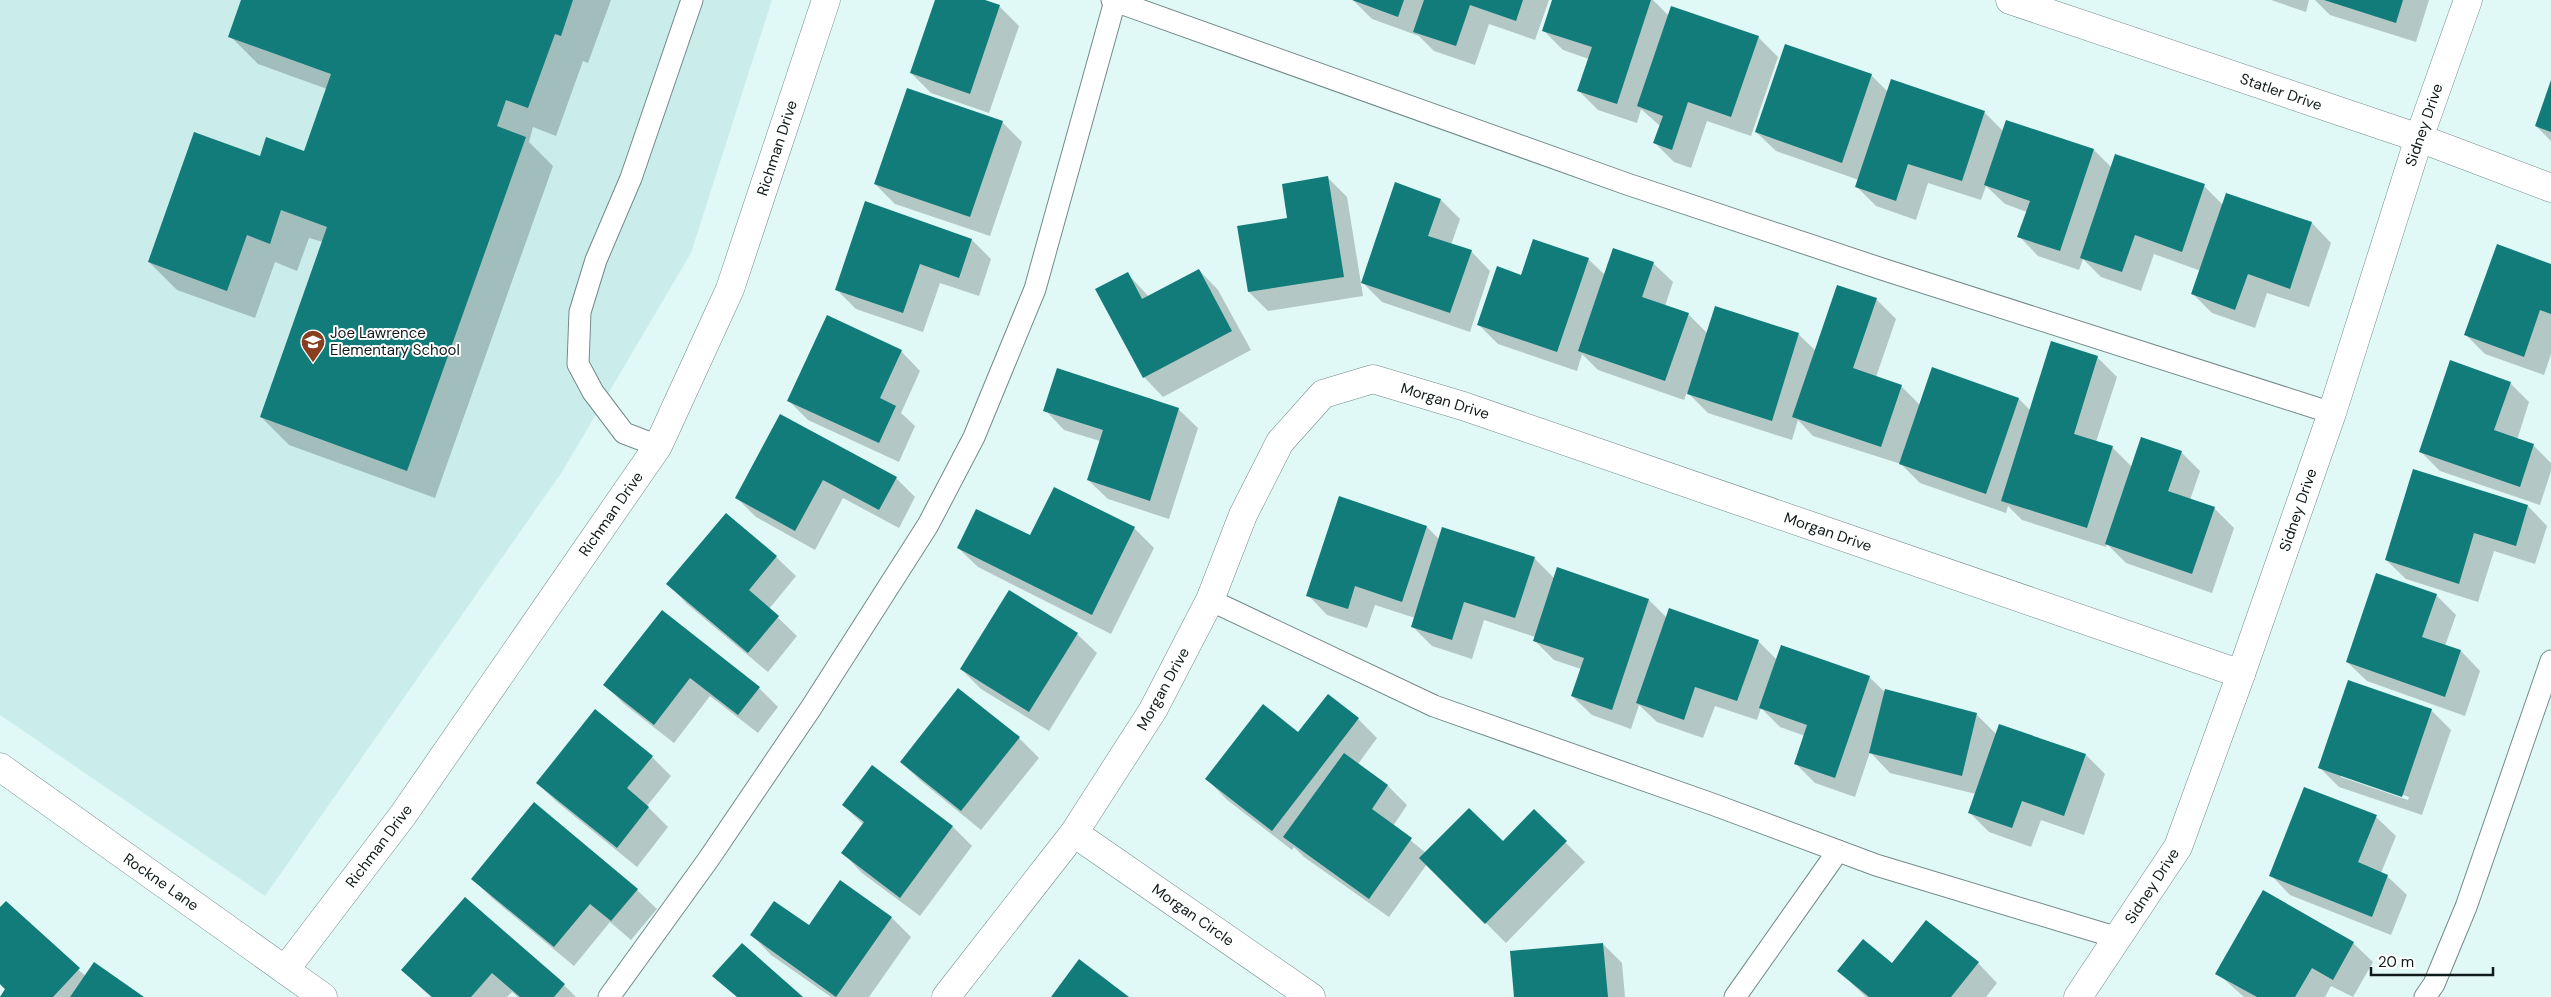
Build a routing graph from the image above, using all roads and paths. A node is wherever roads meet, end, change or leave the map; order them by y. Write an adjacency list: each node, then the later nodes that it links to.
1 (692, 0): 9 (lane)
2 (826, 0): 9 (street, Richman Drive)
3 (2010, 0): 6 (street, Statler Drive)
4 (2468, 0): 6 (street, Sidney Drive)
5 (1114, 1): 8 (lane); 19 (lane)
6 (2419, 138): 7 (street, Statler Drive); 8 (street, Sidney Drive)
7 (2551, 188)
8 (2332, 413): 12 (street, Sidney Drive)
9 (658, 446): 17 (street, Richman Drive)
10 (1210, 600): 12 (street, Morgan Drive); 14 (street, Morgan Drive); 15 (lane)
11 (2551, 661): 24 (lane)
12 (2241, 674): 16 (street, Sidney Drive)
13 (0, 767): 17 (street, Rockne Lane)
14 (1074, 833): 20 (street, Morgan Drive); 21 (street, Morgan Circle)
15 (1838, 851): 16 (lane); 22 (lane)
16 (2118, 938): 23 (street, Sidney Drive)
17 (285, 970): 18 (street, Rockne Lane)
18 (323, 997)
19 (608, 997)
20 (946, 997)
21 (1311, 997)
22 (1735, 997)
23 (2078, 997)
24 (2425, 997)

